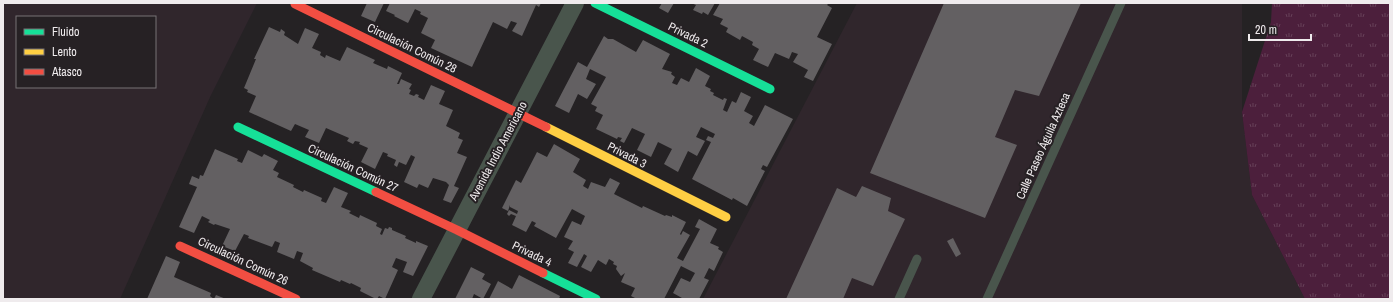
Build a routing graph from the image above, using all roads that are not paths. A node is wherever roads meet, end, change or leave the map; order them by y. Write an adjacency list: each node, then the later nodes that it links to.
1 (575, 3): 6 (street, Avenida Indio Americano)
2 (595, 3): 5 (street, Privada 2)
3 (1121, 3): 16 (lane, Calle Paseo Águila Azteca)
4 (295, 4): 6 (street, Circulación Común 28)
5 (770, 89)
6 (518, 113): 8 (street, Privada 3); 9 (street, Avenida Indio Americano)
7 (238, 127): 9 (street, Circulación Común 27)
8 (726, 217)
9 (457, 230): 13 (street, Avenida Indio Americano); 14 (street, Privada 4)
10 (180, 246): 12 (street, Circulación Común 26)
11 (917, 258): 15 (lane)
12 (296, 299)
13 (421, 299)
14 (596, 299)
15 (899, 299)
16 (987, 299)

